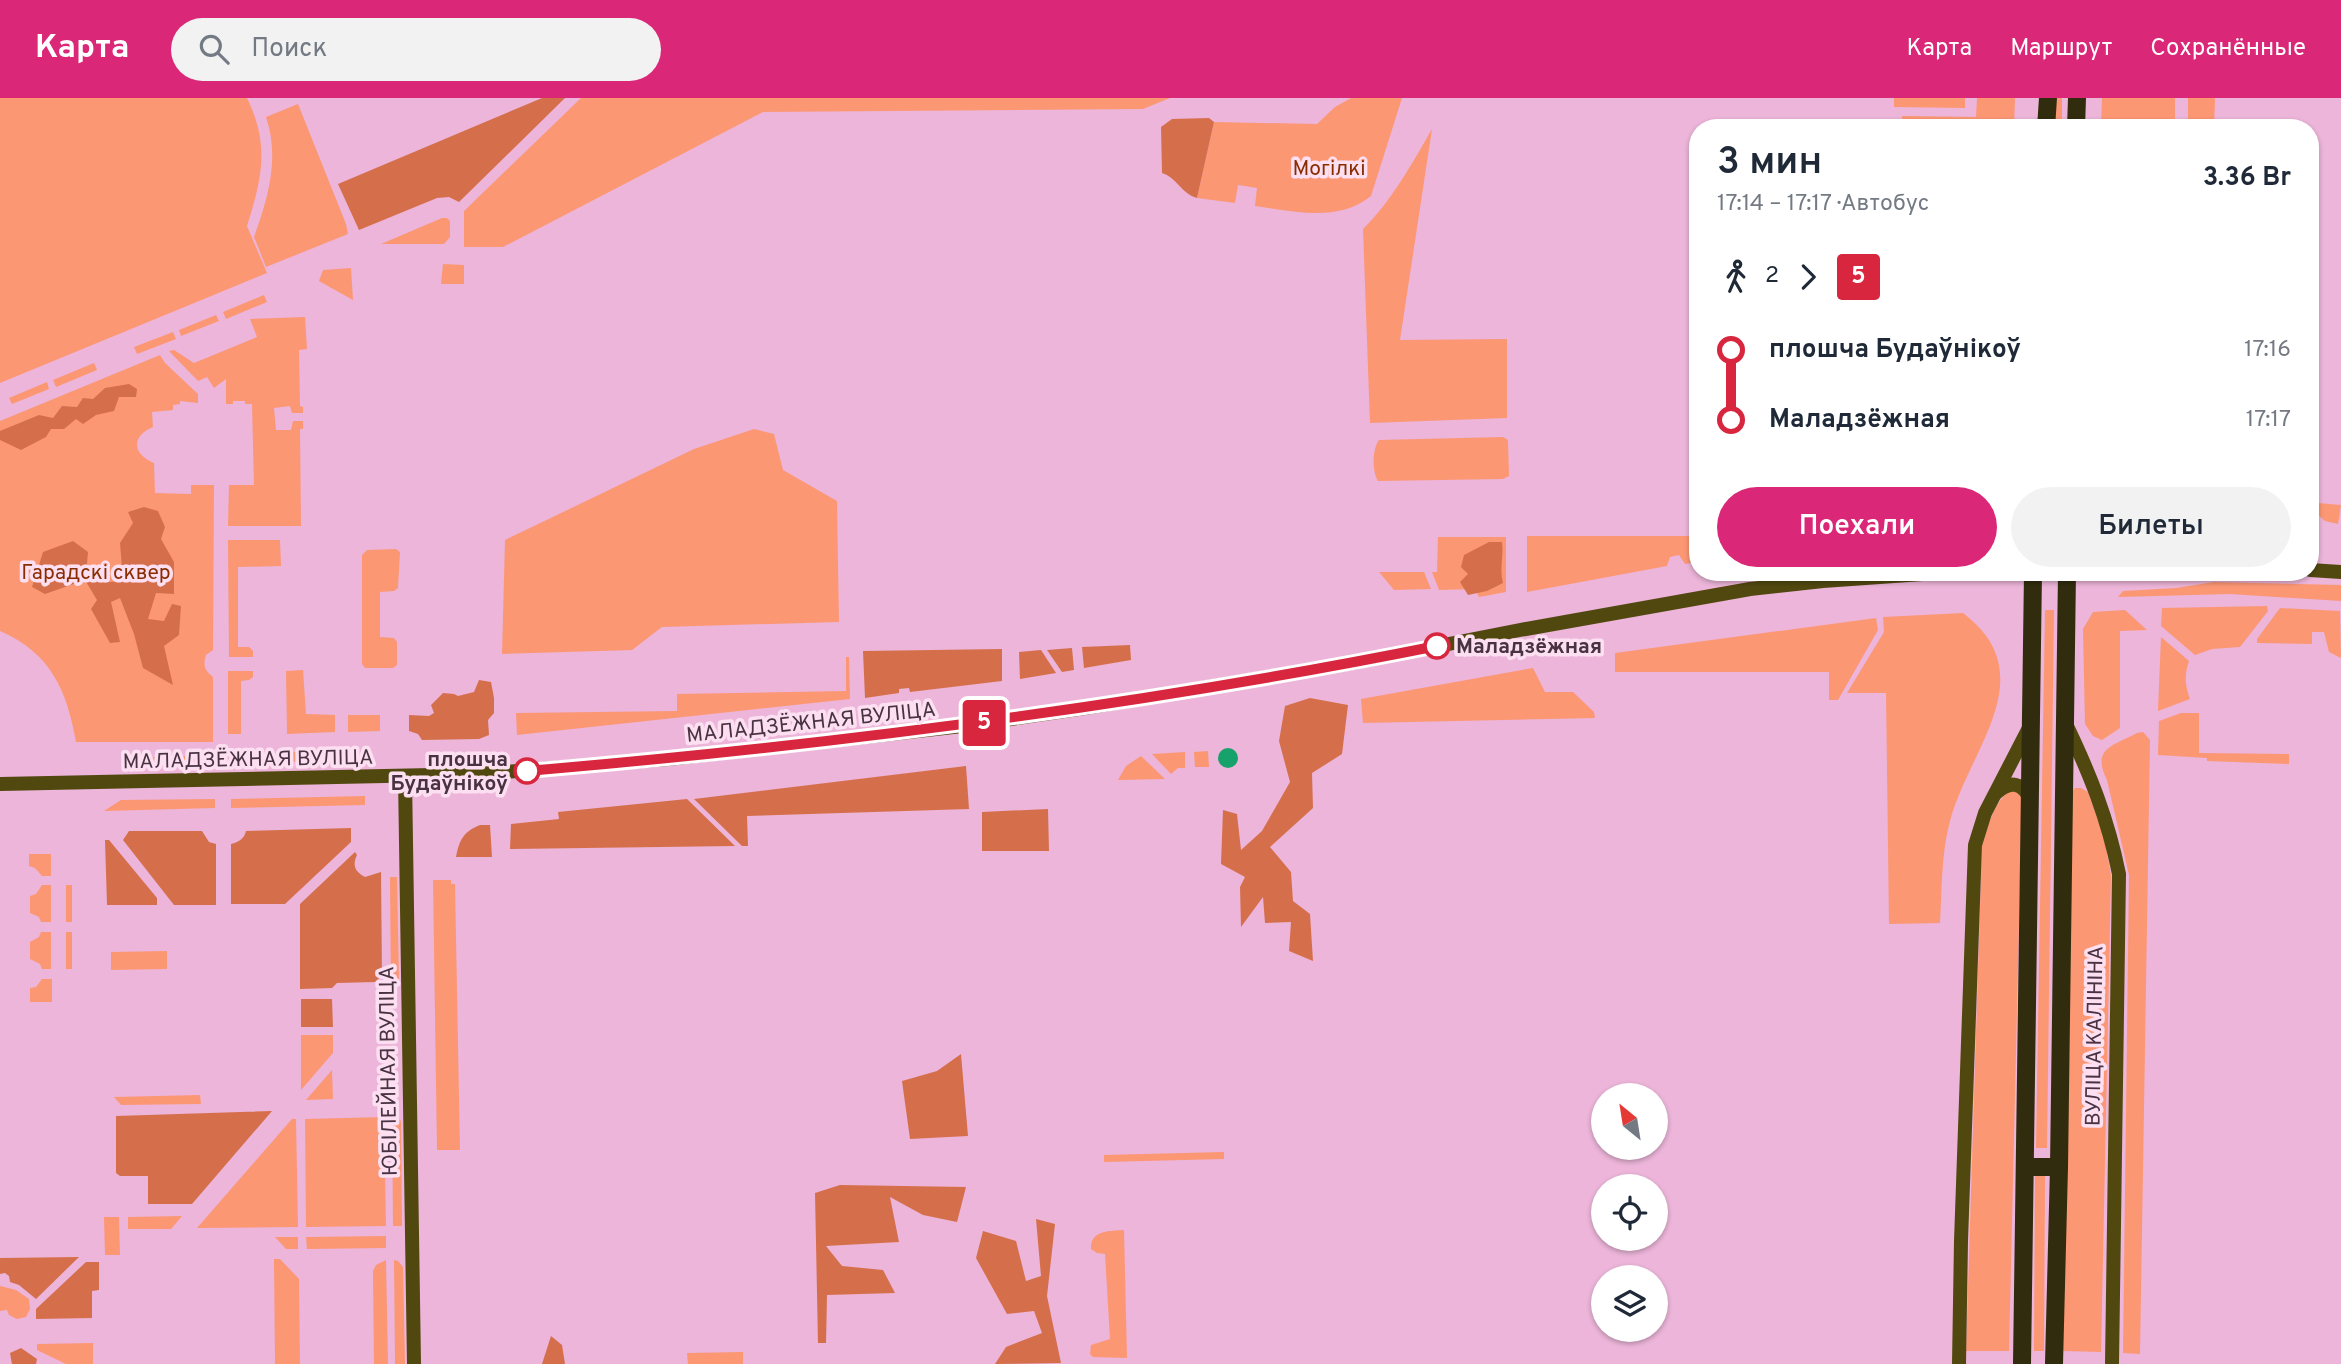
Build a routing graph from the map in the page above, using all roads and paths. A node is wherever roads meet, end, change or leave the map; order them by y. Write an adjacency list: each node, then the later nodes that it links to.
1 (2048, 98): 3 (main road)
2 (2077, 98): 4 (main road)
3 (2047, 119)
4 (2076, 119)
5 (2319, 570): 6 (main road)
6 (2341, 572)
7 (1823, 581): 12 (main road, МАЛАДЗЁЖНАЯ ВУЛІЦА)
8 (2034, 581): 10 (main road)
9 (2067, 581): 11 (main road, ВУЛІЦА КАЛІНІНА)
10 (2033, 720): 14 (main road); 15 (main road)
11 (2064, 720): 17 (main road, ВУЛІЦА КАЛІНІНА); 22 (main road, ВУЛІЦА КАЛІНІНА)
12 (405, 777): 13 (main road, МАЛАДЗЁЖНАЯ ВУЛІЦА); 18 (main road, ЮБІЛЕЙНАЯ ВУЛІЦА)
13 (0, 784)
14 (1994, 793): 15 (main road); 19 (main road)
15 (2032, 801): 16 (main road)
16 (2025, 1167): 17 (main road); 20 (main road)
17 (2059, 1167): 21 (main road, ВУЛІЦА КАЛІНІНА)
18 (414, 1364)
19 (1959, 1364)
20 (2022, 1364)
21 (2054, 1364)
22 (2112, 1364)

